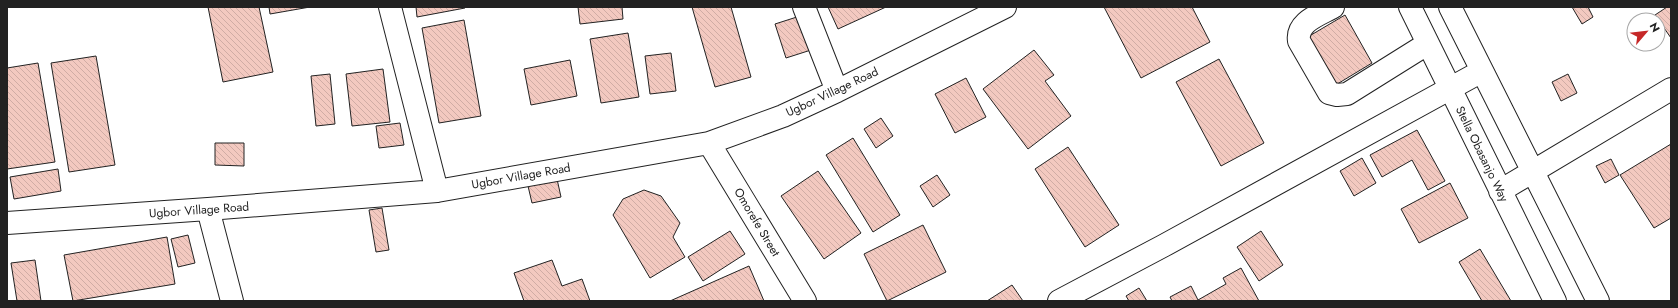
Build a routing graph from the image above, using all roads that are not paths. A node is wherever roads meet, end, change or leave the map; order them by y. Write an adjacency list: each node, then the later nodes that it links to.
1 (390, 7): 14 (street)
2 (804, 7): 11 (street)
3 (1005, 7): 11 (street, Ugbor Village Road)
4 (1333, 7): 7 (street)
5 (1410, 7): 7 (street, Stella Obasanjo Way)
6 (1450, 7): 8 (street)
7 (1427, 44): 9 (street, Stella Obasanjo Way)
8 (1482, 71): 9 (street); 13 (street)
9 (1451, 89): 15 (street, Stella Obasanjo Way); 20 (street)
10 (1671, 89): 13 (street)
11 (837, 91): 12 (street, Ugbor Village Road)
12 (709, 143): 14 (street, Ugbor Village Road); 19 (street, Omorefe Street)
13 (1532, 171): 15 (street); 22 (street)
14 (437, 191): 16 (street, Ugbor Village Road)
15 (1500, 191): 21 (street, Stella Obasanjo Way)
16 (208, 209): 17 (street, Ugbor Village Road); 18 (street)
17 (7, 223)
18 (232, 301)
19 (805, 301)
20 (1059, 301)
21 (1555, 301)
22 (1598, 301)

